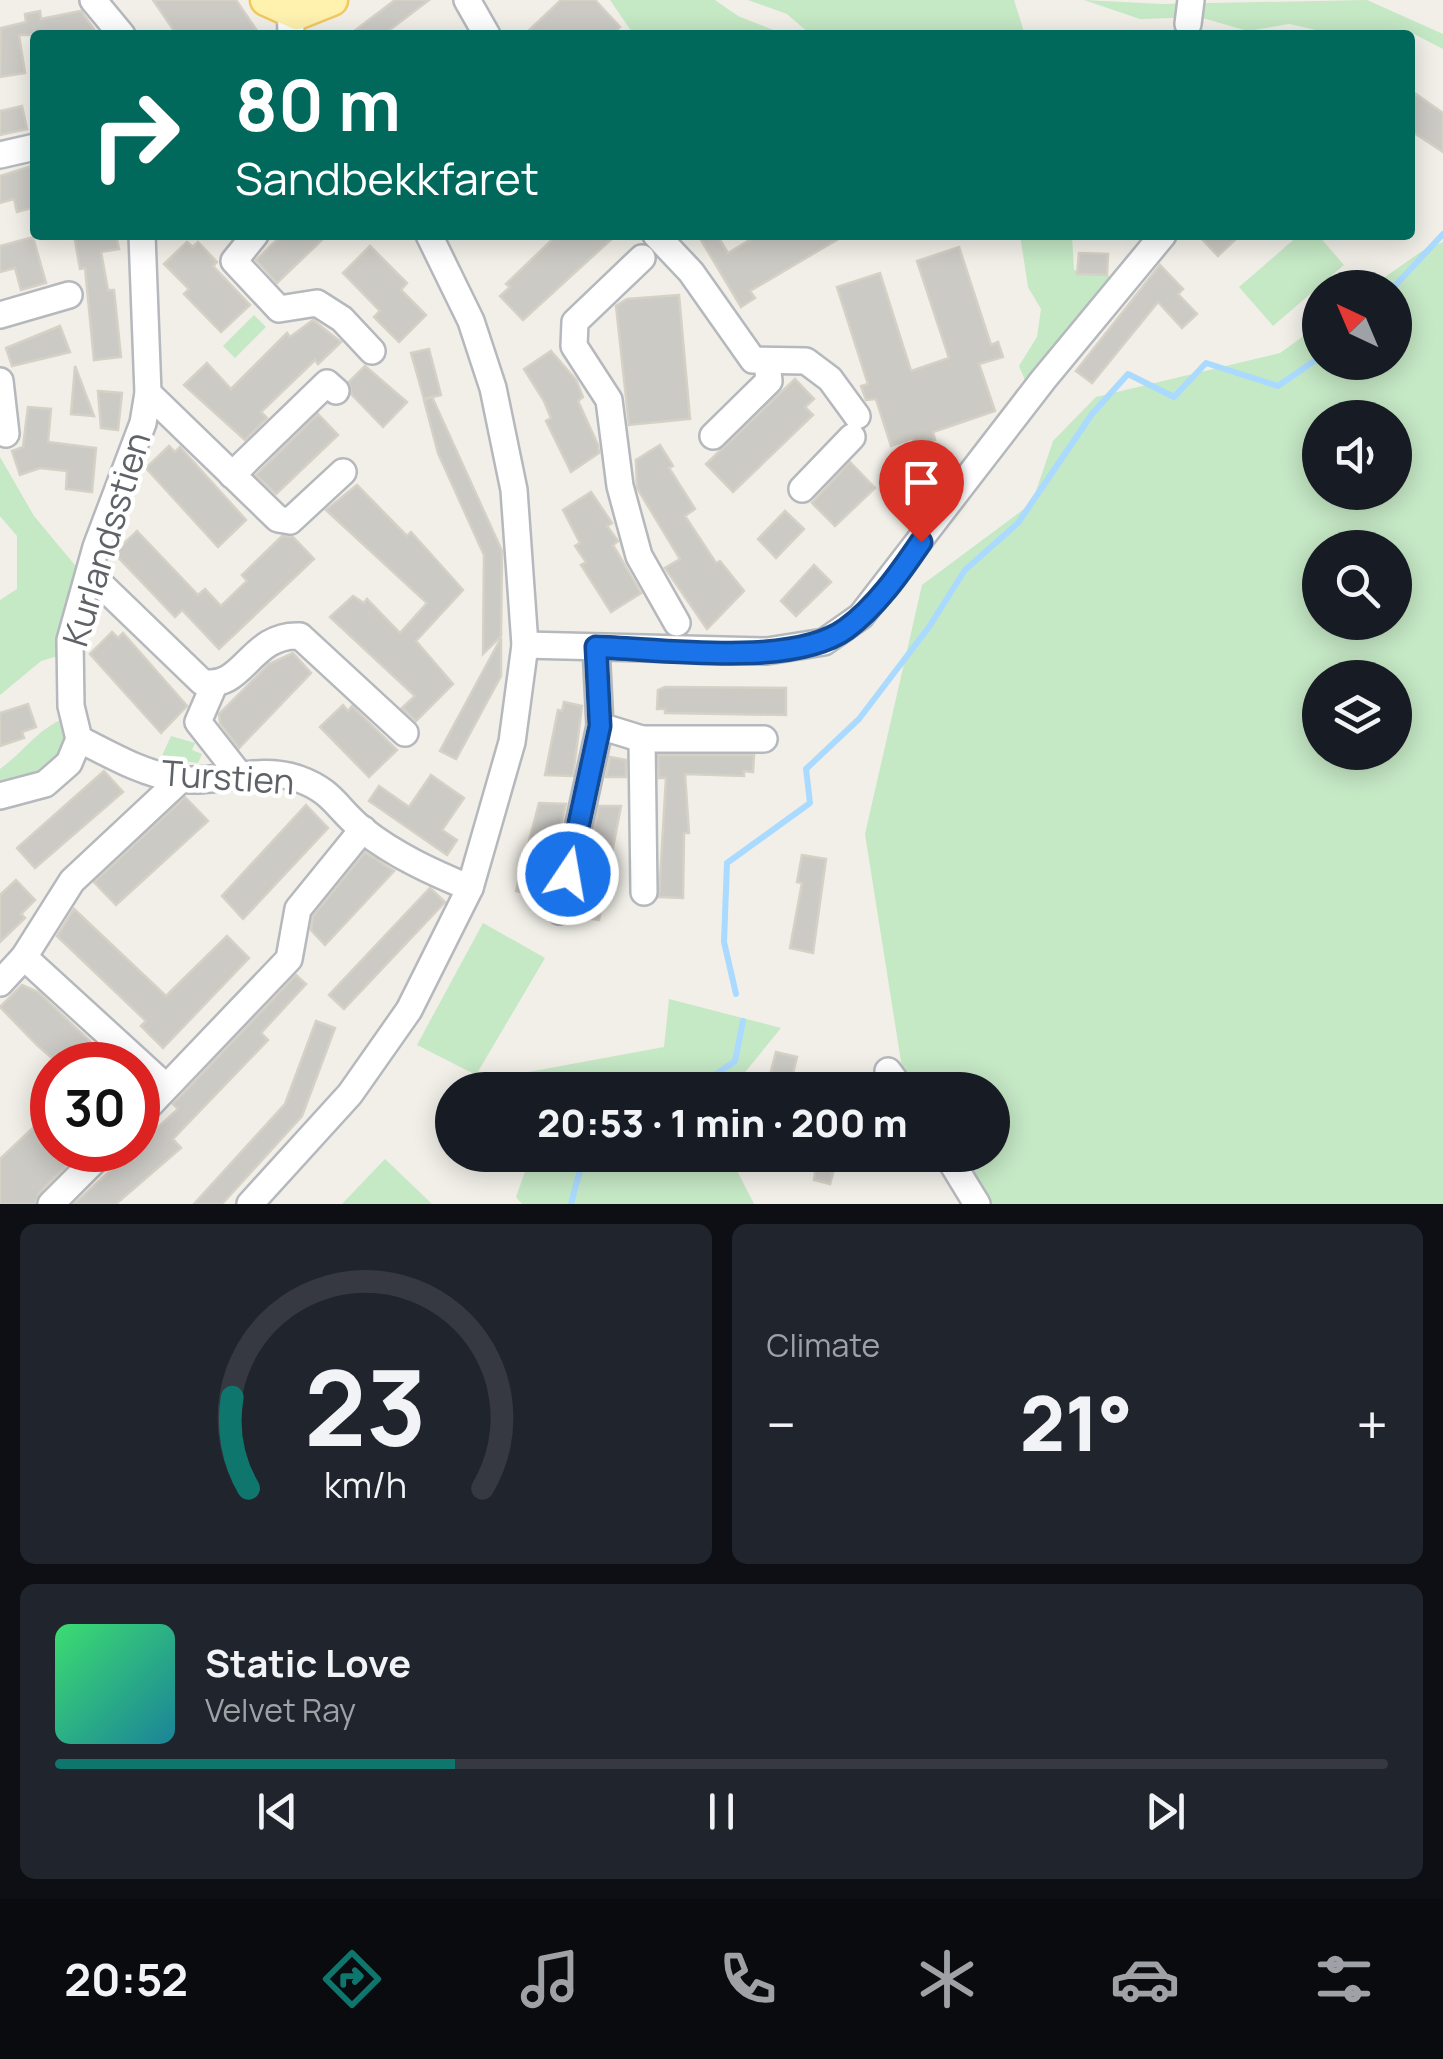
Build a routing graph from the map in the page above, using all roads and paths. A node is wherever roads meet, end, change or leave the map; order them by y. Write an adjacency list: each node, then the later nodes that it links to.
1 (93, 0): 3 (street)
2 (467, 0): 4 (street)
3 (118, 30)
4 (484, 30)
5 (30, 148): 6 (street)
6 (0, 155)
7 (142, 240): 19 (street, Kurlandsstien)
8 (251, 240): 15 (street)
9 (431, 240): 27 (street)
10 (661, 240): 16 (street)
11 (1159, 240): 28 (street)
12 (642, 258): 26 (street)
13 (69, 295): 14 (street)
14 (0, 314)
15 (372, 351)
16 (760, 361): 21 (street); 24 (street)
17 (0, 381): 20 (street)
18 (336, 392): 23 (street)
19 (148, 393): 23 (street); 25 (street, Kurlandsstien)
20 (6, 434)
21 (713, 436)
22 (343, 472): 23 (street)
23 (232, 475)
24 (802, 489)
25 (91, 576): 29 (street); 32 (street, Kurlandsstien)
26 (677, 623)
27 (525, 645): 28 (street); 39 (street)
28 (596, 647): 30 (street)
29 (214, 685): 31 (street); 35 (street)
30 (600, 726): 33 (street); 41 (street)
31 (405, 733)
32 (78, 739): 36 (street, Turstien); 37 (street)
33 (642, 739): 34 (street); 40 (street)
34 (764, 739)
35 (238, 773): 36 (street, Turstien); 38 (street, Turstien)
36 (180, 780): 42 (street)
37 (0, 796)
38 (363, 829): 39 (street, Turstien); 44 (street)
39 (470, 888): 49 (street)
40 (644, 892)
41 (560, 911)
42 (24, 956): 43 (street); 44 (street)
43 (0, 983)
44 (164, 1085): 45 (street)
45 (160, 1090)
46 (83, 1172): 48 (street)
47 (958, 1172): 50 (street)
48 (51, 1204)
49 (250, 1204)
50 (977, 1204)

